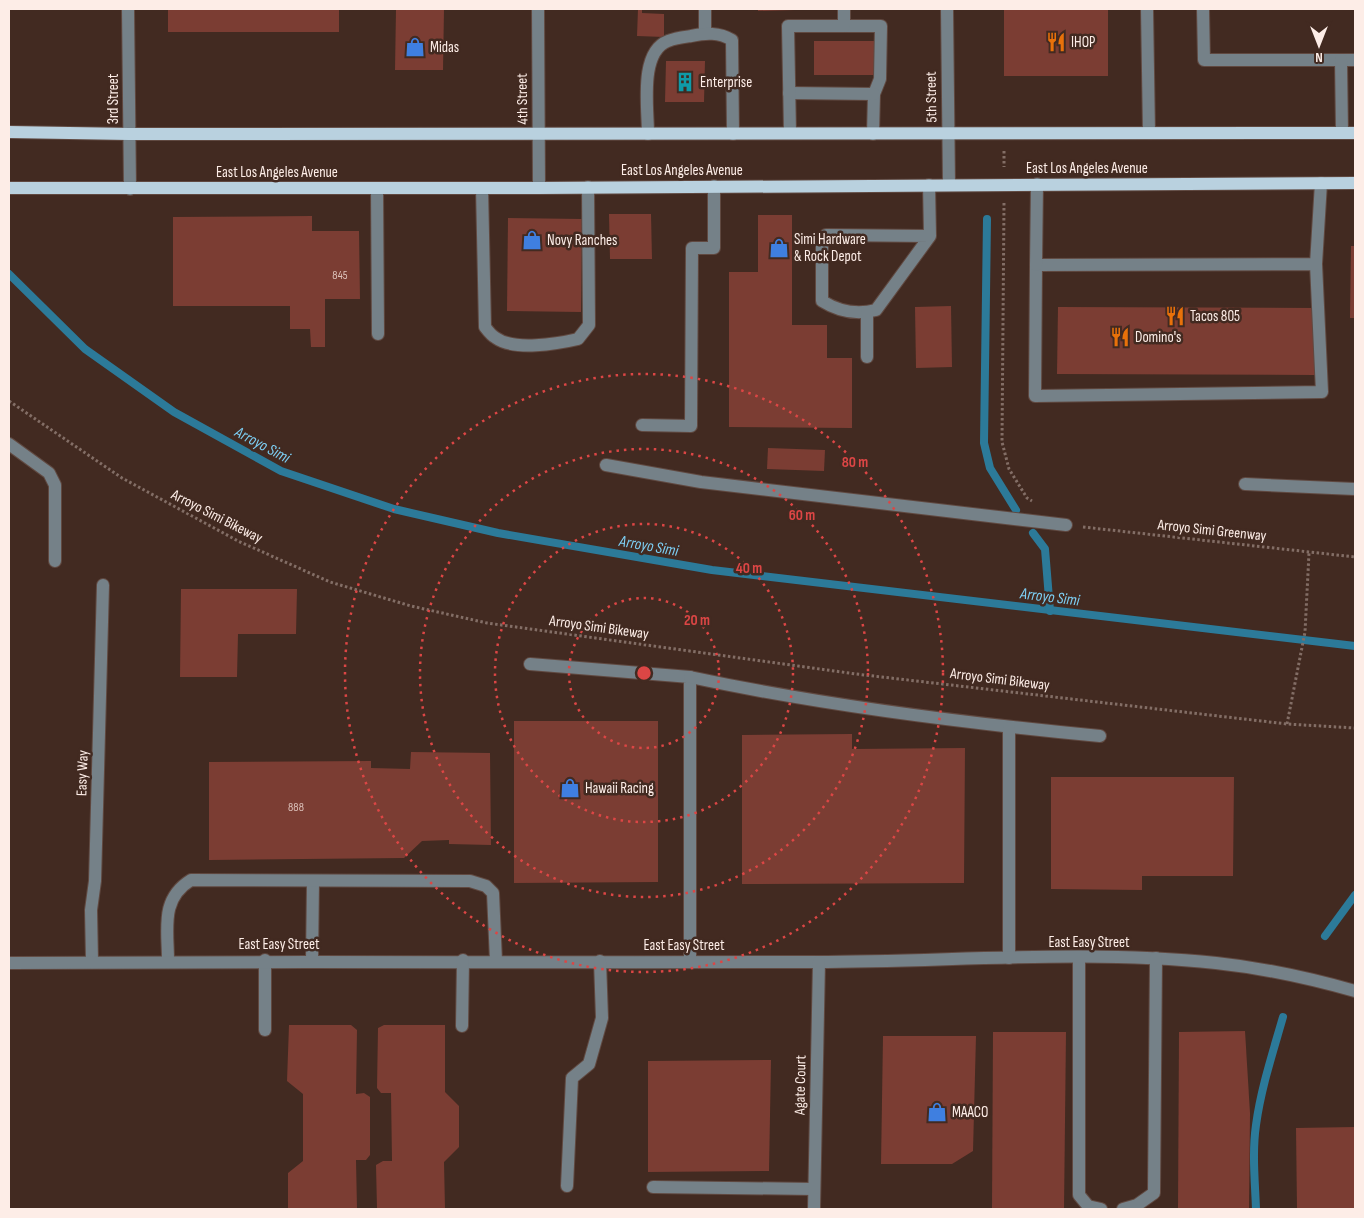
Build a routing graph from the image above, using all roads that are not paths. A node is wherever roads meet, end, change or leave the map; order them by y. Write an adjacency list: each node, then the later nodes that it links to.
1 (128, 9): 20 (street, 3rd Street)
2 (538, 9): 21 (street, 4th Street)
3 (705, 9): 9 (street)
4 (844, 9): 8 (street)
5 (947, 9): 16 (street, 5th Street)
6 (1147, 9): 17 (street)
7 (1204, 9): 10 (street)
8 (844, 26): 12 (street); 13 (street)
9 (705, 33): 22 (street); 23 (street)
10 (1341, 60): 11 (street); 18 (street)
11 (1355, 60)
12 (789, 93): 13 (street); 15 (street)
13 (874, 94): 24 (street)
14 (9, 132): 20 (main road)
15 (790, 133): 23 (main road); 24 (main road)
16 (948, 133): 17 (main road); 24 (main road); 29 (street, 5th Street)
17 (1149, 133): 18 (main road)
18 (1342, 133): 19 (main road)
19 (1355, 133)
20 (129, 134): 21 (main road); 36 (street, 3rd Street)
21 (539, 134): 22 (main road); 35 (street, 4th Street)
22 (648, 134): 23 (main road)
23 (733, 134)
24 (874, 134)
25 (1320, 183): 26 (main road, East Los Angeles Avenue); 27 (main road, East Los Angeles Avenue); 38 (street)
26 (1355, 183)
27 (1037, 184): 29 (main road, East Los Angeles Avenue); 39 (street)
28 (930, 185): 29 (main road, East Los Angeles Avenue); 30 (main road, East Los Angeles Avenue); 37 (street)
29 (949, 185)
30 (714, 186): 31 (main road, East Los Angeles Avenue); 43 (street)
31 (588, 187): 34 (street); 35 (main road, East Los Angeles Avenue)
32 (9, 188): 36 (main road, East Los Angeles Avenue)
33 (377, 188): 34 (main road, East Los Angeles Avenue); 36 (main road, East Los Angeles Avenue); 41 (street)
34 (482, 188): 35 (main road, East Los Angeles Avenue)
35 (539, 188)
36 (130, 189)
37 (930, 236): 40 (street); 40 (street)
38 (1316, 264): 39 (street); 39 (street)
39 (1036, 265)
40 (867, 312): 42 (street)
41 (378, 334)
42 (867, 357)
43 (642, 425)
44 (9, 444): 49 (street)
45 (606, 465): 48 (street)
46 (1245, 484): 47 (street)
47 (1355, 489)
48 (1066, 525)
49 (55, 561)
50 (103, 585): 62 (street, Easy Way)
51 (530, 664): 52 (street)
52 (690, 677): 53 (street); 66 (street)
53 (1009, 728): 54 (street); 57 (street)
54 (1100, 736)
55 (313, 880): 60 (street); 63 (street); 64 (street)
56 (1079, 957): 57 (street, East Easy Street); 58 (street, East Easy Street); 76 (street)
57 (1008, 958): 67 (street, East Easy Street)
58 (1156, 958): 69 (street, East Easy Street); 77 (street)
59 (265, 960): 60 (street, East Easy Street); 63 (street, East Easy Street); 71 (street)
60 (312, 960): 61 (street, East Easy Street)
61 (463, 960): 64 (street, East Easy Street); 70 (street)
62 (92, 961): 63 (street, East Easy Street); 68 (street, East Easy Street)
63 (168, 961)
64 (496, 961): 65 (street, East Easy Street)
65 (600, 961): 66 (street, East Easy Street); 72 (street)
66 (690, 962): 67 (street, East Easy Street)
67 (820, 962): 74 (street, Agate Court)
68 (9, 963)
69 (1355, 991)
70 (462, 1026)
71 (265, 1030)
72 (567, 1186)
73 (654, 1187): 74 (street)
74 (814, 1188): 75 (street, Agate Court)
75 (814, 1209)
76 (1100, 1209)
77 (1123, 1209)

